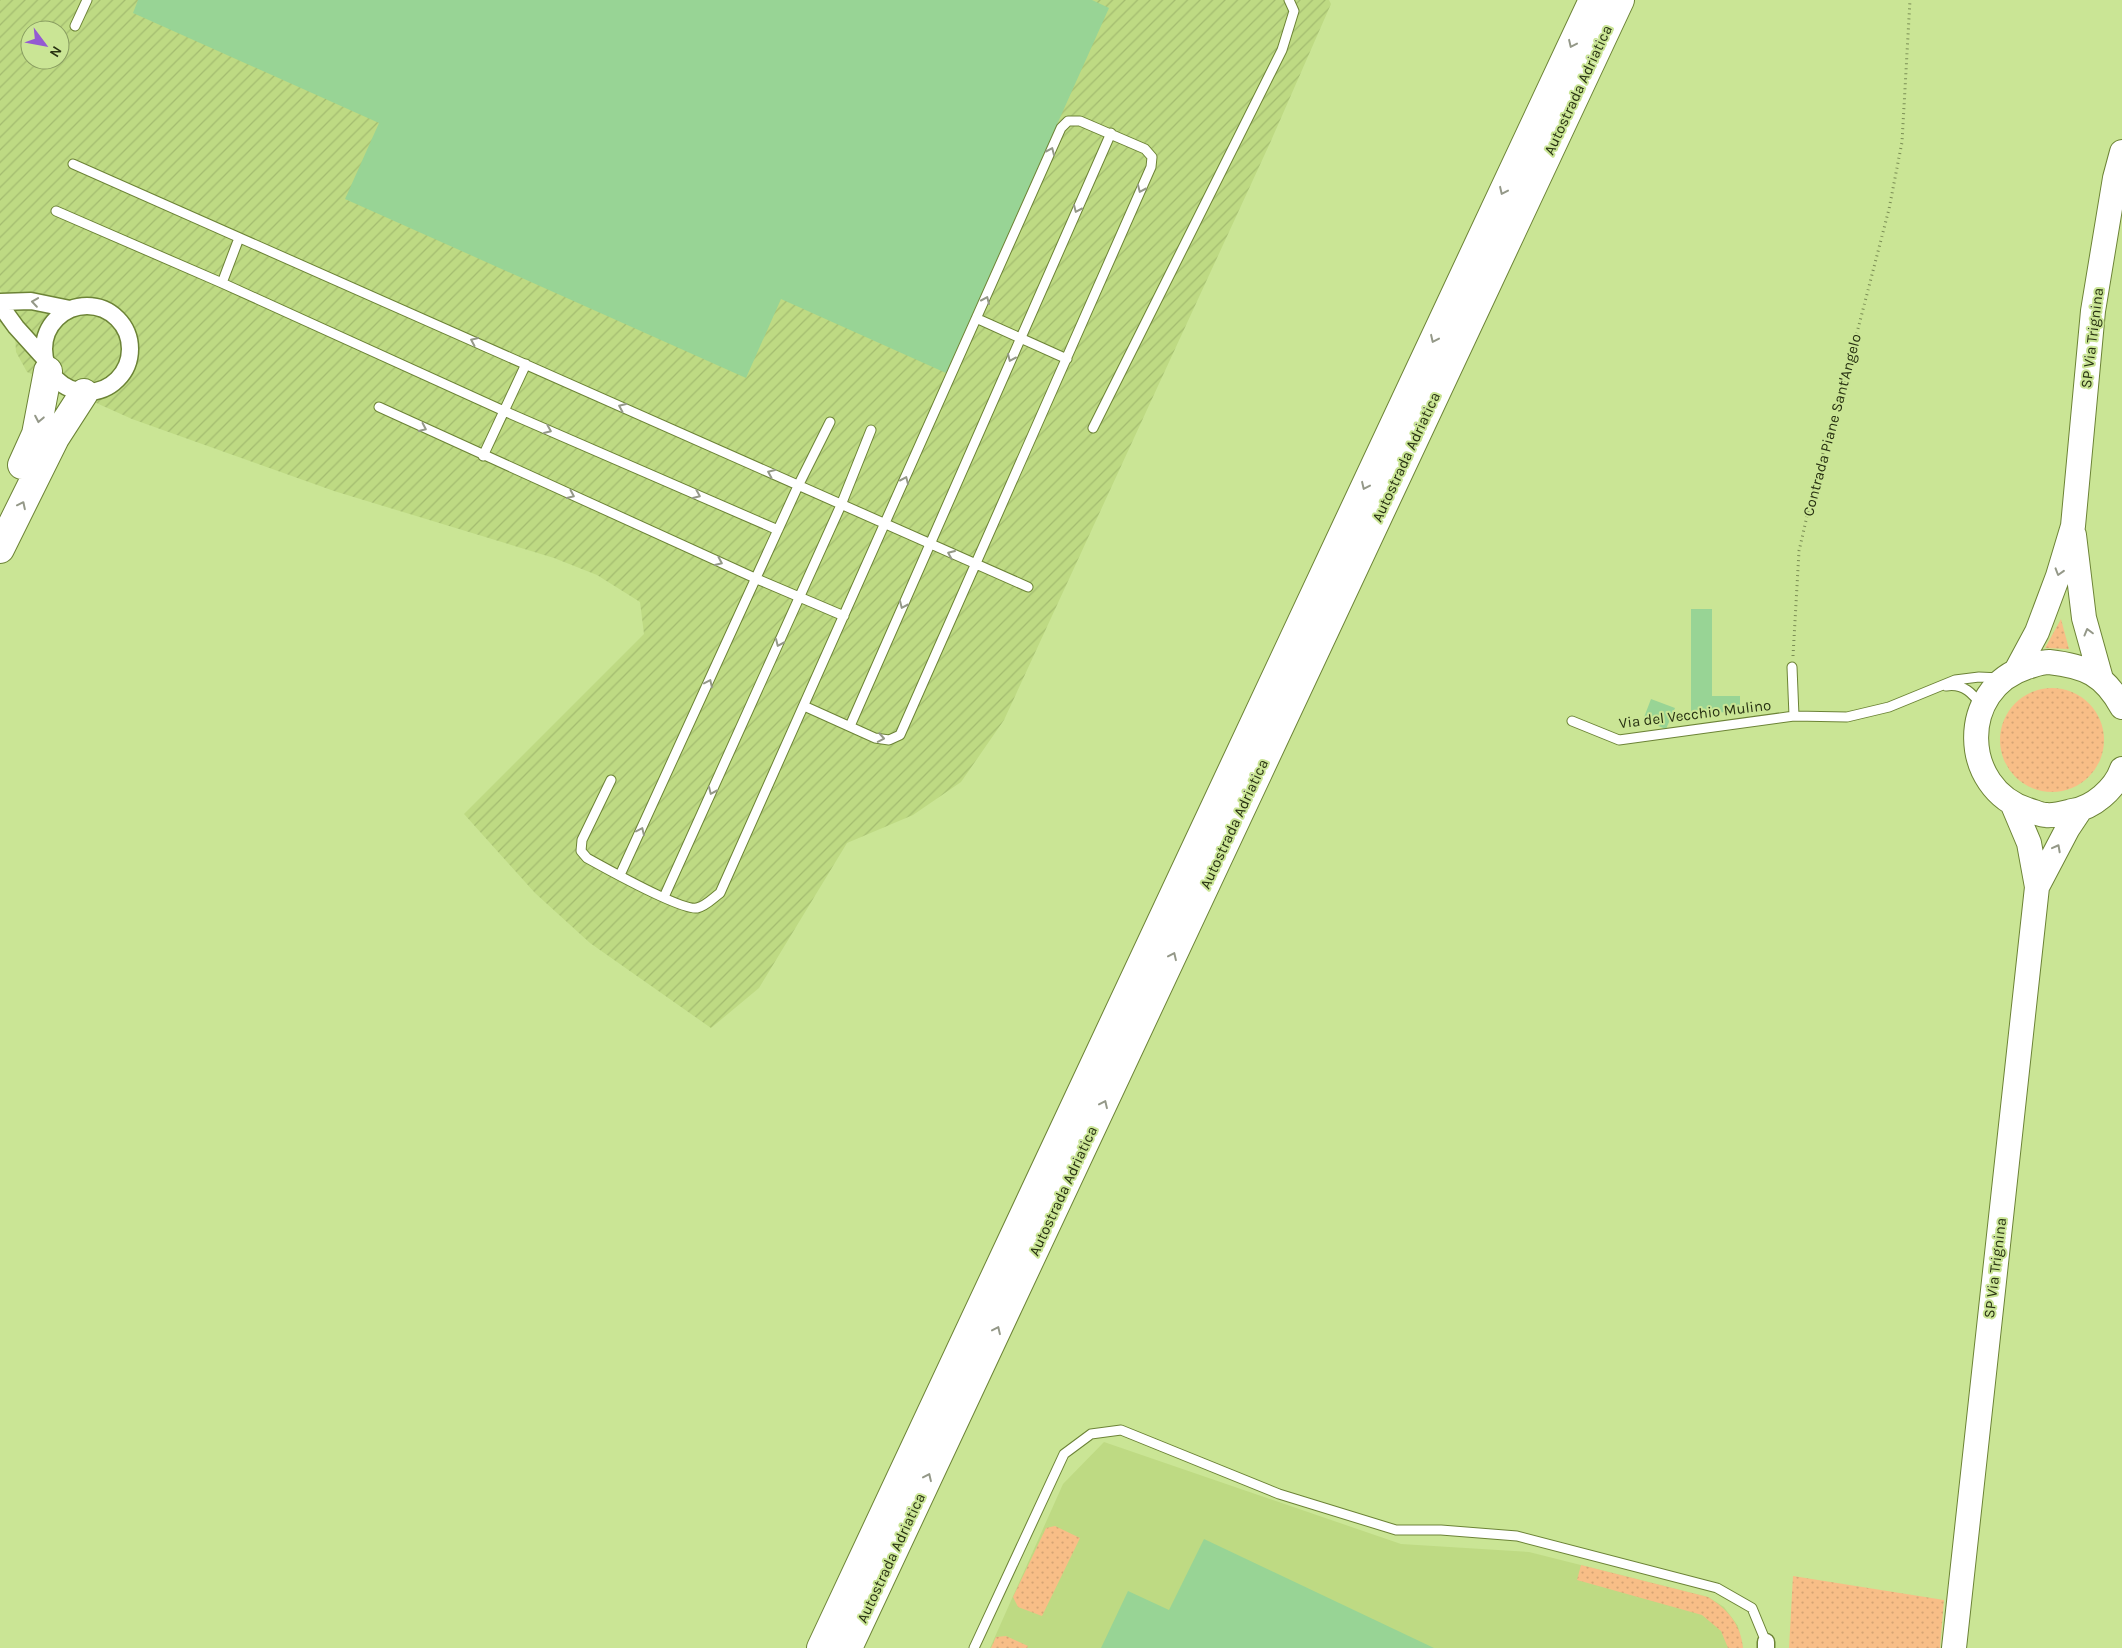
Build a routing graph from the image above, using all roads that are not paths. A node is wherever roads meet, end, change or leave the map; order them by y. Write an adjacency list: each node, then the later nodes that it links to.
1 (87, 0): 5 (lane)
2 (1289, 0): 23 (lane)
3 (1592, 0): 58 (highway, Autostrada Adriatica, one-way to 58)
4 (1620, 0): 59 (highway, Autostrada Adriatica, one-way to 4)
5 (75, 26)
6 (1111, 133): 14 (lane, one-way to 6); 15 (lane, one-way to 15); 16 (lane, one-way to 16)
7 (2122, 152): 30 (main road, SP Via Trignina)
8 (72, 164): 10 (lane)
9 (56, 211): 11 (lane)
10 (239, 238): 11 (lane); 18 (lane, one-way to 10)
11 (222, 283): 21 (lane)
12 (0, 303): 13 (street, one-way to 12); 17 (street)
13 (70, 309): 17 (street); 19 (street)
14 (978, 319): 15 (lane); 29 (lane, one-way to 14)
15 (1020, 338): 16 (lane); 32 (lane, one-way to 32)
16 (1067, 359): 34 (lane)
17 (46, 364): 19 (street); 28 (highway, one-way to 28)
18 (526, 364): 21 (lane); 26 (lane, one-way to 18)
19 (84, 393): 33 (highway, one-way to 19)
20 (379, 407): 25 (lane, one-way to 25)
21 (504, 411): 25 (lane); 31 (lane, one-way to 31)
22 (830, 422): 26 (lane)
23 (1093, 428)
24 (871, 430): 27 (lane)
25 (483, 456): 35 (lane, one-way to 35)
26 (798, 486): 27 (lane); 31 (lane)
27 (841, 505): 29 (lane); 37 (lane)
28 (0, 506)
29 (885, 525): 32 (lane); 38 (lane)
30 (2073, 526): 40 (main road, SP Via Trignina, one-way to 40); 41 (main road, SP Via Trignina, one-way to 30)
31 (778, 530): 35 (lane)
32 (929, 545): 34 (lane, one-way to 32); 48 (lane, one-way to 48)
33 (0, 549)
34 (977, 565): 36 (lane); 48 (lane, one-way to 34)
35 (757, 579): 37 (lane); 54 (lane, one-way to 35)
36 (1028, 587)
37 (799, 598): 38 (lane); 56 (lane, one-way to 56)
38 (844, 616): 43 (lane)
39 (1792, 667): 46 (lane)
40 (2010, 675): 41 (main road, SP Via Trignina); 42 (lane); 44 (main road, SP Via Trignina)
41 (2101, 679): 45 (main road, SP Via Trignina)
42 (1929, 690): 44 (lane); 46 (lane)
43 (804, 706): 48 (lane); 56 (lane)
44 (1982, 706): 52 (main road, SP Via Trignina)
45 (2122, 707)
46 (1794, 716): 47 (lane, Via del Vecchio Mulino)
47 (1572, 720)
48 (850, 726)
49 (2122, 769): 51 (main road, SP Via Trignina)
50 (611, 780): 54 (lane)
51 (2115, 788): 53 (main road, SP Via Trignina)
52 (2013, 805): 53 (main road, SP Via Trignina); 55 (main road, SP Via Trignina)
53 (2080, 810): 55 (main road, SP Via Trignina, one-way to 53)
54 (620, 875): 56 (lane)
55 (2037, 887): 61 (main road, SP Via Trignina)
56 (664, 897)
57 (1766, 1645): 60 (lane)
58 (821, 1648)
59 (848, 1648)
60 (974, 1648)
61 (1954, 1648)

